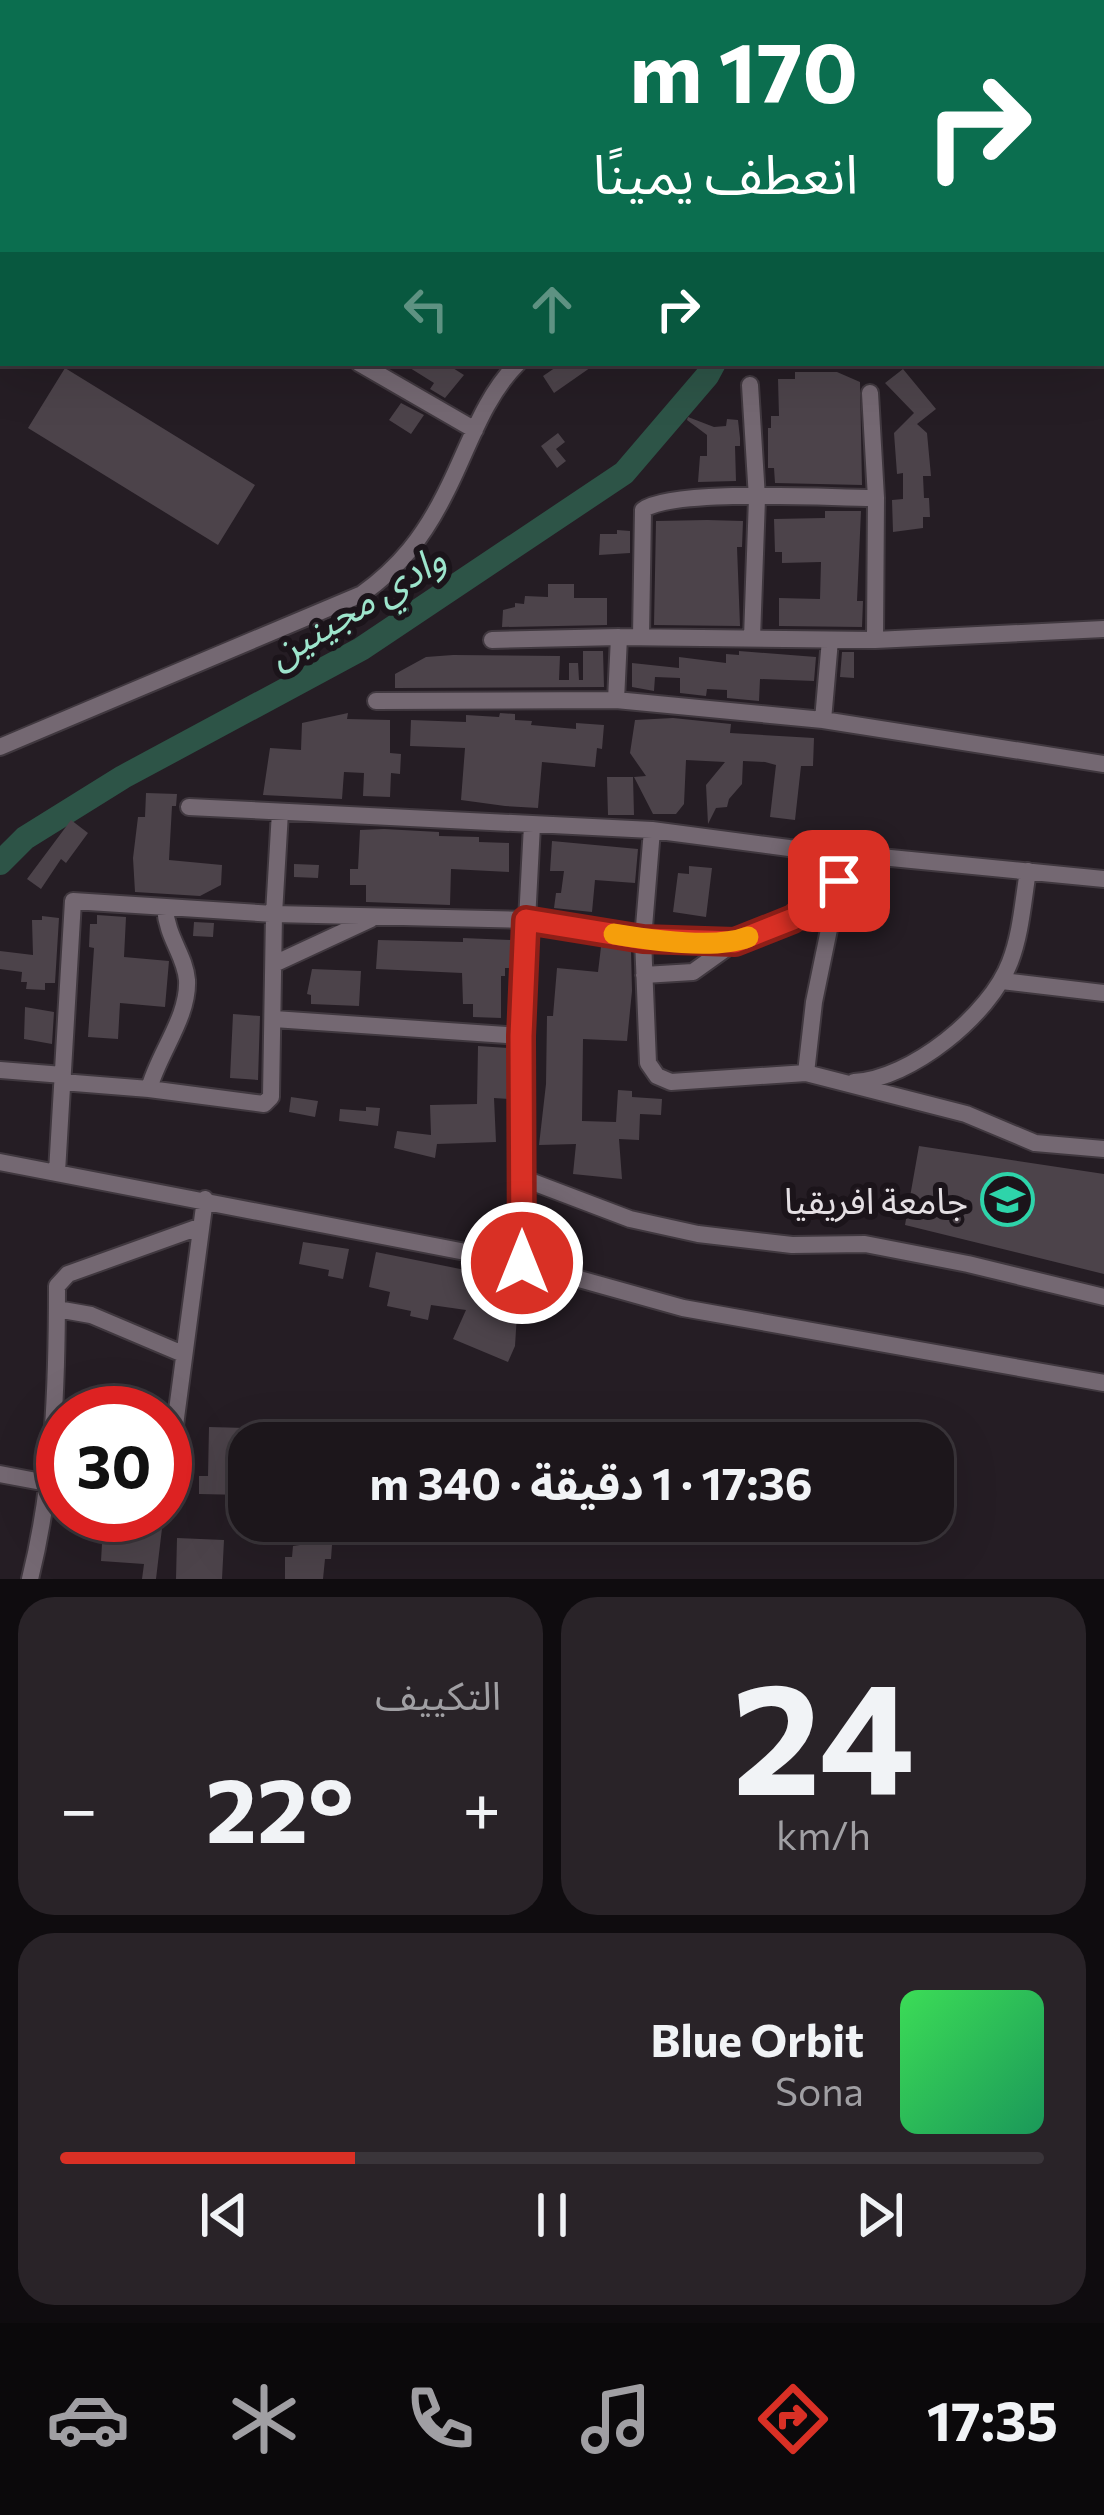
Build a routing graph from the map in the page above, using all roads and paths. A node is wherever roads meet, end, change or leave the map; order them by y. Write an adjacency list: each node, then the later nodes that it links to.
1 (364, 366): 5 (street)
2 (516, 366): 5 (street)
3 (750, 385): 6 (street)
4 (870, 393): 7 (street)
5 (475, 430): 18 (street)
6 (757, 498): 7 (street); 10 (street); 11 (street)
7 (876, 498): 14 (street)
8 (1104, 629): 14 (street)
9 (619, 637): 10 (street); 12 (street); 15 (street)
10 (641, 638): 11 (street)
11 (752, 638): 13 (street)
12 (492, 640)
13 (830, 640): 14 (street); 17 (street)
14 (875, 640)
15 (616, 700): 16 (street); 17 (street)
16 (376, 701)
17 (823, 720): 19 (street)
18 (0, 747)
19 (1104, 764)
20 (189, 807): 21 (street)
21 (280, 812): 22 (street); 29 (street)
22 (532, 825): 23 (street); 31 (street)
23 (652, 830): 24 (street); 32 (street)
24 (841, 853): 25 (street); 27 (street)
25 (1028, 871): 26 (street); 36 (street)
26 (1104, 879)
27 (839, 881): 33 (street); 41 (street)
28 (165, 908): 29 (street); 42 (street); 44 (street)
29 (274, 914): 30 (street); 34 (street)
30 (376, 916): 31 (street); 34 (street)
31 (526, 920): 32 (street); 39 (street)
32 (643, 939): 33 (street); 35 (street)
33 (735, 942): 35 (street)
34 (274, 964): 38 (street)
35 (644, 975): 41 (street)
36 (1002, 981): 37 (street); 43 (street)
37 (1104, 993)
38 (274, 1019): 39 (street); 44 (street)
39 (521, 1036): 48 (street)
40 (0, 1070): 42 (street)
41 (806, 1073): 43 (street)
42 (63, 1078): 44 (street); 47 (street)
43 (854, 1082): 45 (street)
44 (149, 1089)
45 (1104, 1149)
46 (0, 1162): 47 (street)
47 (57, 1172): 49 (street)
48 (522, 1178): 51 (street); 52 (street)
49 (205, 1199): 50 (street); 51 (street)
50 (200, 1227): 53 (street); 54 (street)
51 (522, 1263): 55 (street)
52 (1104, 1298)
53 (57, 1309): 54 (street); 56 (street)
54 (183, 1354): 57 (street)
55 (1104, 1383)
56 (55, 1386)
57 (179, 1386)
58 (0, 1474): 59 (street)
59 (36, 1481)
60 (40, 1542): 61 (street)
61 (30, 1579)

